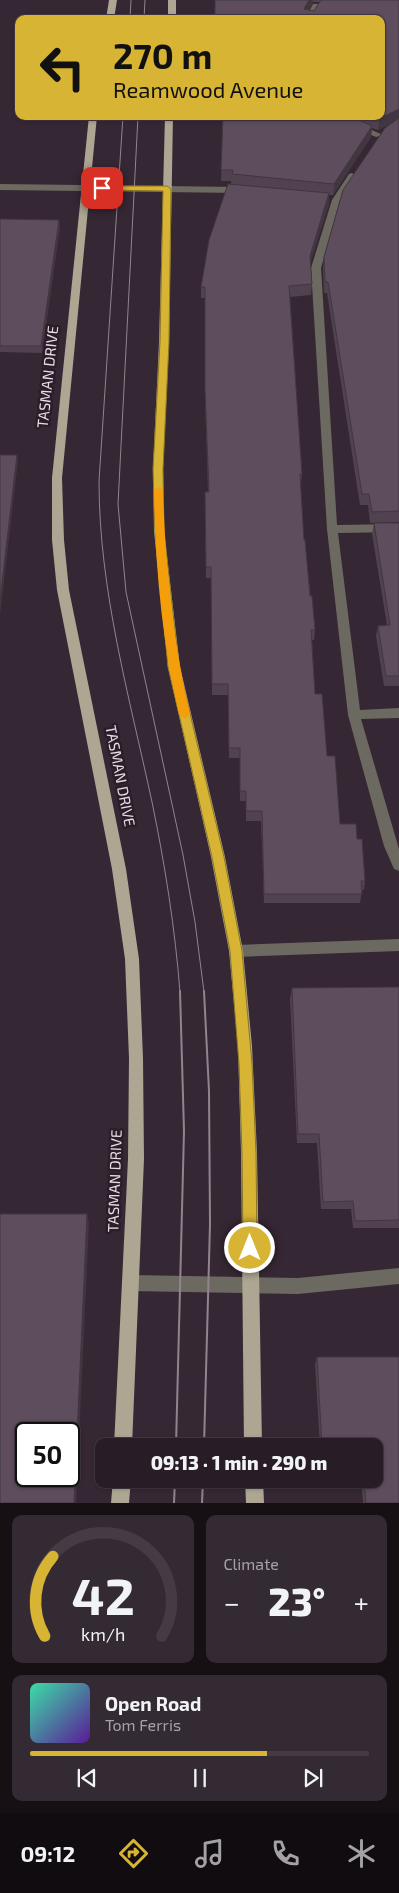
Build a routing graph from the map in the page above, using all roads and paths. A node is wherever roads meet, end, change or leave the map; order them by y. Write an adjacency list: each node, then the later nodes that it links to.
1 (113, 0): 4 (main road)
2 (172, 0): 5 (main road)
3 (345, 4): 6 (street)
4 (111, 15)
5 (172, 15)
6 (311, 15)
7 (93, 120): 13 (main road, TASMAN DRIVE)
8 (169, 120): 14 (main road)
9 (341, 120): 10 (street)
10 (380, 137)
11 (358, 168): 17 (street)
12 (0, 187): 13 (street)
13 (86, 188): 14 (street); 24 (main road, TASMAN DRIVE)
14 (167, 189): 15 (street); 22 (main road)
15 (250, 190)
16 (399, 528): 17 (street)
17 (332, 529): 19 (street)
18 (399, 713): 19 (street)
19 (354, 715): 20 (street)
20 (399, 865)
21 (399, 945): 22 (street)
22 (236, 951): 25 (main road)
23 (399, 1276): 25 (street)
24 (130, 1283): 25 (street); 26 (main road, TASMAN DRIVE)
25 (250, 1286): 27 (main road)
26 (123, 1438)
27 (253, 1438)
28 (121, 1488): 30 (main road)
29 (254, 1488): 31 (main road)
30 (120, 1503)
31 (255, 1503)

